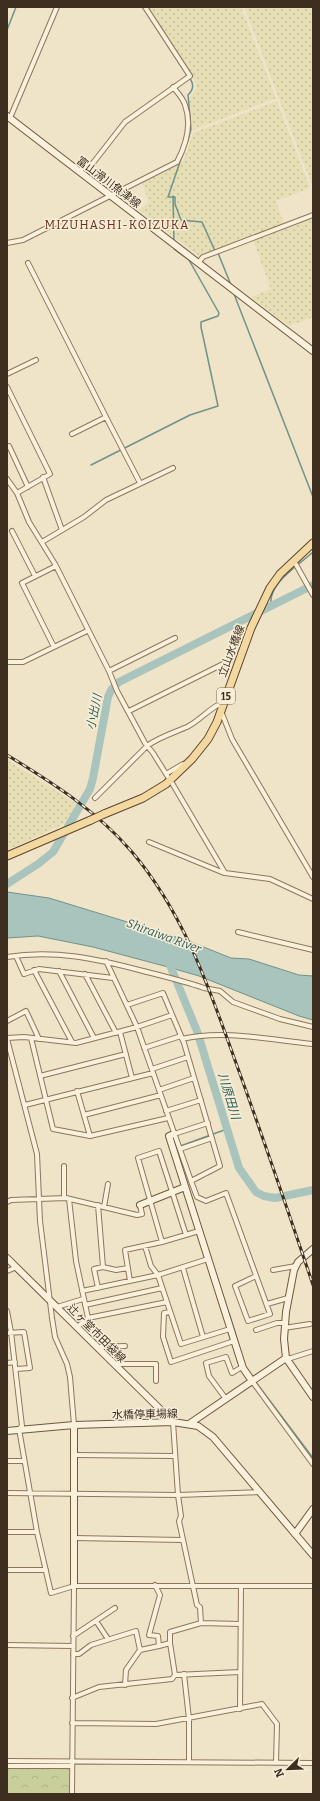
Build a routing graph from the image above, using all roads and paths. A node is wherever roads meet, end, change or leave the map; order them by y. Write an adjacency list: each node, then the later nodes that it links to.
1 (57, 7): 4 (street)
2 (146, 7): 3 (street)
3 (173, 87): 5 (street); 6 (street)
4 (8, 117): 5 (main road, 富山滑川魚津線)
5 (78, 171): 6 (main road, 富山滑川魚津線)
6 (111, 196): 8 (street); 10 (main road, 富山滑川魚津線)
7 (313, 215): 10 (street)
8 (7, 243)
9 (28, 263): 15 (street)
10 (198, 263): 11 (main road, 富山滑川魚津線)
11 (313, 351)
12 (36, 360): 13 (street)
13 (7, 374)
14 (7, 387): 19 (street)
15 (106, 417): 16 (street); 21 (street)
16 (72, 434)
17 (9, 446): 22 (street)
18 (172, 468): 21 (street)
19 (43, 477): 22 (street); 24 (street)
20 (7, 479): 23 (street)
21 (140, 483): 24 (street)
22 (28, 487): 23 (street)
23 (17, 493): 26 (street)
24 (62, 530): 26 (street)
25 (12, 531): 30 (street)
26 (42, 542): 29 (street)
27 (313, 543): 28 (main road, 立山水橋線 / 15)
28 (294, 561): 31 (street); 38 (main road, 立山水橋線 / 15)
29 (56, 566): 30 (street); 32 (street)
30 (35, 576): 34 (street)
31 (313, 595)
32 (88, 630): 34 (street); 37 (street)
33 (175, 638): 37 (street)
34 (54, 647): 36 (street)
35 (229, 661): 39 (street)
36 (7, 662)
37 (109, 671): 39 (street)
38 (224, 702): 40 (main road, 立山水橋線 / 15); 41 (street)
39 (129, 711): 41 (street)
40 (221, 711): 42 (main road, 立山水橋線 / 15); 48 (street)
41 (147, 746): 42 (street); 44 (street)
42 (192, 759): 46 (main road, 立山水橋線 / 15, bridge)
43 (172, 783): 47 (street)
44 (95, 798)
45 (149, 842): 47 (street)
46 (7, 856)
47 (225, 873): 49 (street)
48 (313, 877)
49 (313, 899)
50 (238, 932): 51 (street)
51 (313, 950)
52 (16, 956): 53 (street); 54 (street); 55 (street)
53 (7, 957)
54 (106, 961): 58 (street); 62 (street)
55 (34, 970): 56 (street); 70 (street)
56 (59, 971): 57 (street); 66 (street)
57 (85, 974): 58 (street); 64 (street)
58 (112, 978): 59 (street)
59 (127, 1005): 60 (street); 63 (street)
60 (172, 1015): 63 (street); 67 (street)
61 (7, 1021): 69 (street)
62 (313, 1027)
63 (137, 1028): 64 (street); 72 (street)
64 (118, 1033): 66 (street); 73 (street)
65 (31, 1038): 68 (street); 69 (street); 76 (street)
66 (94, 1038): 70 (street)
67 (182, 1038): 71 (street); 72 (street); 74 (street)
68 (7, 1039): 84 (street)
69 (39, 1039): 70 (street)
70 (72, 1043)
71 (313, 1044)
72 (144, 1048): 75 (street)
73 (126, 1054): 76 (street); 77 (street)
74 (188, 1057): 75 (street); 78 (street)
75 (153, 1071): 77 (street); 79 (street)
76 (40, 1076): 82 (street)
77 (132, 1078): 80 (street)
78 (194, 1078): 79 (street); 83 (street)
79 (159, 1090): 81 (street)
80 (77, 1092): 82 (street); 86 (street)
81 (161, 1095): 85 (street); 86 (street)
82 (46, 1100): 84 (street); 90 (street)
83 (201, 1100): 85 (street); 88 (street)
84 (25, 1105): 98 (street)
85 (166, 1111): 87 (street)
86 (84, 1115): 90 (street)
87 (168, 1118): 89 (street); 90 (street)
88 (208, 1123): 89 (street); 91 (street)
89 (174, 1134): 92 (street); 96 (main road)
90 (90, 1136)
91 (212, 1138): 92 (street); 94 (street)
92 (180, 1149): 94 (street)
93 (64, 1166): 99 (street)
94 (191, 1181): 121 (street)
95 (108, 1184): 105 (street)
96 (185, 1187): 97 (main road); 106 (main road)
97 (172, 1192): 101 (main road); 101 (street); 107 (street)
98 (39, 1198): 99 (street); 102 (street); 128 (street)
99 (64, 1198): 100 (street)
100 (69, 1198): 103 (street); 125 (street)
101 (150, 1201): 104 (main road); 108 (street)
102 (7, 1202)
103 (98, 1205): 105 (street); 115 (street)
104 (140, 1205): 105 (street)
105 (104, 1207)
106 (199, 1231): 107 (street); 112 (main road)
107 (186, 1235): 108 (street)
108 (162, 1242): 109 (street)
109 (145, 1246): 116 (street); 120 (street)
110 (313, 1249): 113 (main road)
111 (7, 1258): 114 (main road, 辻ヶ堂市田袋線)
112 (208, 1259): 117 (street); 139 (main road)
113 (296, 1266): 119 (street); 126 (main road)
114 (17, 1267): 118 (street); 128 (main road, 辻ヶ堂市田袋線)
115 (103, 1267): 116 (street); 123 (street)
116 (128, 1268): 122 (street)
117 (183, 1268): 120 (street); 142 (street)
118 (7, 1270)
119 (272, 1270)
120 (158, 1275): 122 (street); 124 (street)
121 (256, 1276): 130 (street); 130 (street)
122 (130, 1281): 123 (street)
123 (98, 1288): 125 (street)
124 (162, 1288): 129 (street); 131 (street)
125 (82, 1291): 127 (street)
126 (288, 1298): 130 (street); 137 (main road)
127 (83, 1299): 131 (street); 132 (street)
128 (50, 1300): 132 (main road, 辻ヶ堂市田袋線); 159 (street)
129 (167, 1302): 134 (street); 135 (street)
130 (267, 1304)
131 (85, 1305): 135 (street)
132 (57, 1307): 138 (main road, 辻ヶ堂市田袋線)
133 (7, 1311): 141 (street)
134 (170, 1312): 142 (street); 143 (street)
135 (88, 1318): 138 (street)
136 (310, 1324): 137 (street)
137 (284, 1325): 140 (street); 147 (main road)
138 (77, 1327): 145 (main road, 辻ヶ堂市田袋線)
139 (230, 1329): 142 (street); 143 (main road)
140 (256, 1330)
141 (9, 1332): 149 (street); 152 (street)
142 (203, 1337)
143 (234, 1341): 151 (main road)
144 (125, 1346): 145 (street)
145 (97, 1347): 150 (main road, 辻ヶ堂市田袋線)
146 (313, 1351): 147 (street)
147 (286, 1358): 154 (main road, 水橋停車場線); 155 (main road)
148 (7, 1362): 149 (street)
149 (15, 1362): 152 (street)
150 (114, 1364): 153 (street); 157 (main road, 辻ヶ堂市田袋線)
151 (242, 1367): 154 (main road); 156 (street)
152 (16, 1369): 160 (street)
153 (156, 1380)
154 (252, 1381): 156 (main road, 水橋停車場線); 166 (street)
155 (313, 1396)
156 (226, 1400): 158 (main road, 水橋停車場線)
157 (173, 1422): 158 (main road, 水橋停車場線); 159 (main road, 水橋停車場線); 163 (street)
158 (189, 1424): 167 (main road)
159 (74, 1425): 160 (main road, 水橋停車場線); 162 (main road)
160 (19, 1430): 161 (main road, 水橋停車場線); 165 (street)
161 (7, 1431)
162 (74, 1455): 163 (street); 170 (main road)
163 (175, 1456): 171 (street)
164 (7, 1461): 165 (street)
165 (24, 1461): 169 (street)
166 (313, 1464)
167 (260, 1492): 171 (street); 175 (main road)
168 (7, 1493): 169 (street)
169 (30, 1493): 170 (street); 174 (street)
170 (74, 1493): 171 (street); 176 (main road)
171 (178, 1495): 177 (street)
172 (313, 1509): 175 (main road)
173 (7, 1532): 174 (street)
174 (37, 1532): 180 (street)
175 (295, 1534): 178 (main road)
176 (74, 1538): 177 (street); 183 (main road)
177 (182, 1540): 182 (street)
178 (313, 1555)
179 (7, 1570): 180 (street)
180 (46, 1570): 183 (street)
181 (155, 1585): 182 (street); 183 (street); 195 (street)
182 (193, 1585): 184 (street); 188 (street)
183 (74, 1586): 190 (street)
184 (241, 1586): 185 (street); 189 (street)
185 (313, 1586)
186 (116, 1608): 187 (street)
187 (96, 1621): 190 (street); 191 (street)
188 (201, 1623): 189 (street); 192 (street)
189 (240, 1624): 198 (street)
190 (73, 1636): 194 (street)
191 (108, 1639): 196 (street); 197 (street)
192 (170, 1644): 195 (street); 200 (street)
193 (7, 1645): 194 (street)
194 (73, 1646): 197 (street)
195 (159, 1646): 196 (street)
196 (140, 1650): 201 (street)
197 (73, 1654): 202 (street)
198 (240, 1672): 199 (street); 203 (street)
199 (184, 1674): 200 (street); 204 (street)
200 (175, 1675): 201 (street)
201 (125, 1685): 202 (street)
202 (72, 1698): 205 (street)
203 (240, 1709): 204 (street); 208 (street)
204 (190, 1718): 205 (street); 207 (street)
205 (72, 1723): 209 (street)
206 (7, 1761): 209 (street)
207 (189, 1762): 208 (street); 209 (street)
208 (276, 1762): 210 (street)
209 (72, 1763): 211 (street); 212 (street)
210 (313, 1763)
211 (7, 1766)
212 (72, 1794)

